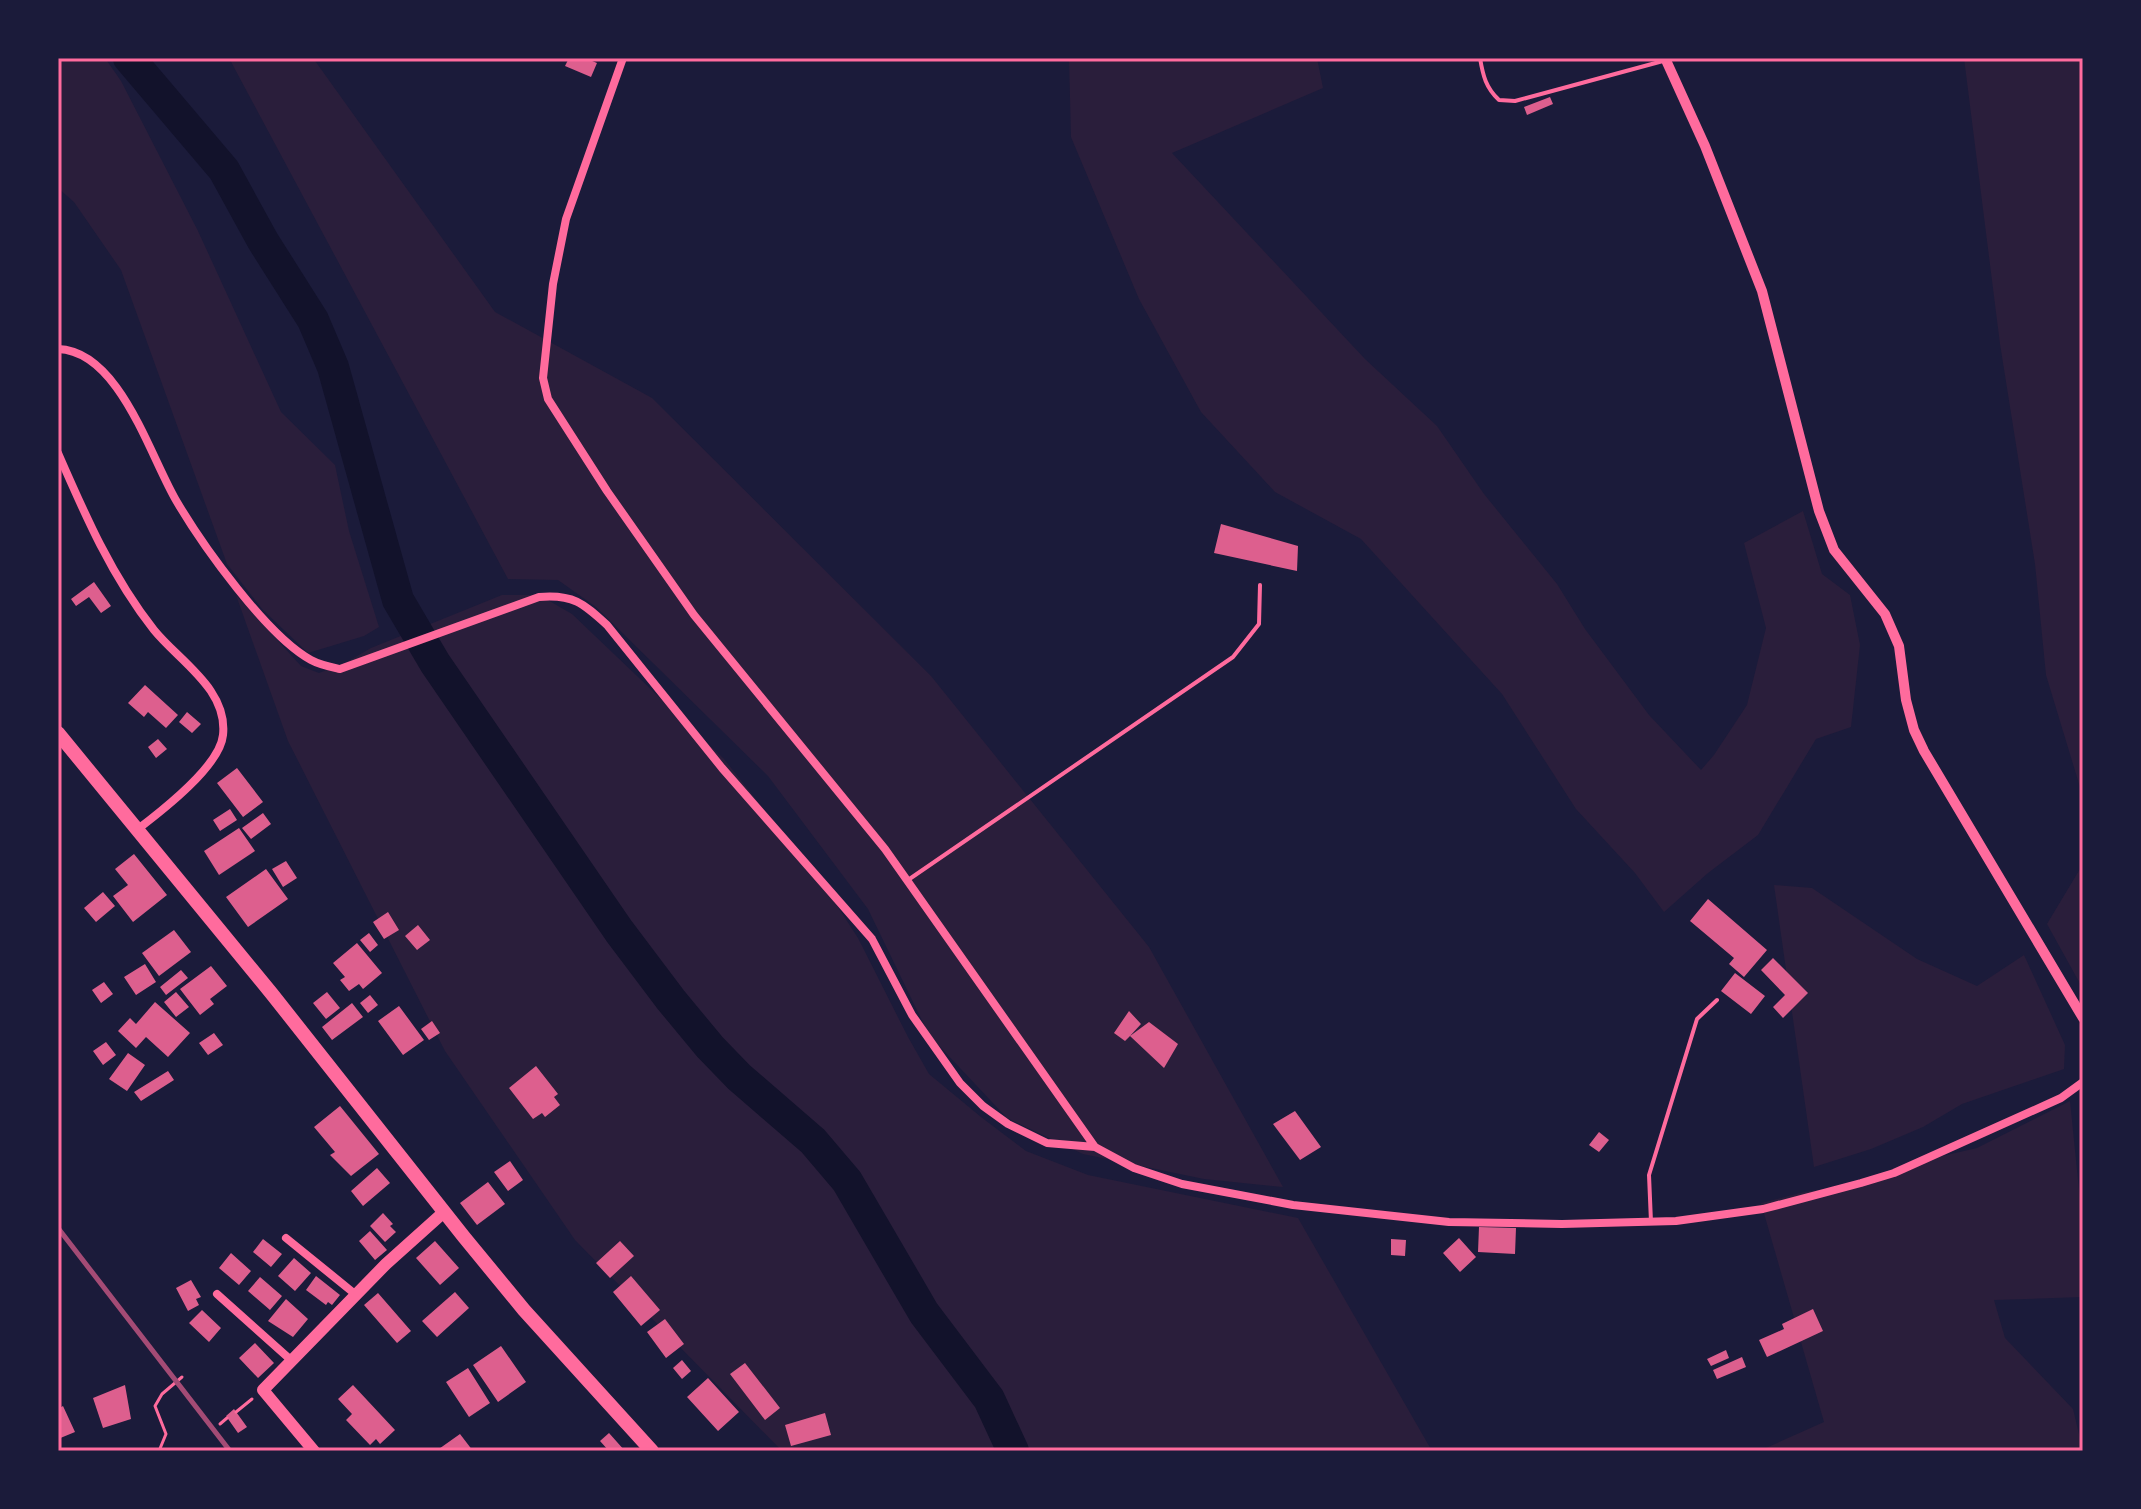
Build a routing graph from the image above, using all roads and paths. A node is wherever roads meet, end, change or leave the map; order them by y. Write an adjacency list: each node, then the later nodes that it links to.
1 (623, 58): 9 (street)
2 (1480, 58): 3 (lane)
3 (1665, 59): 11 (street)
4 (58, 349): 13 (street)
5 (58, 453): 8 (street)
6 (1260, 585): 9 (lane)
7 (58, 733): 8 (highway)
8 (138, 829): 14 (highway)
9 (908, 880): 13 (street)
10 (1717, 1000): 15 (lane)
11 (2083, 1018)
12 (2083, 1082): 15 (street)
13 (1095, 1147): 15 (street)
14 (444, 1212): 18 (main road); 25 (highway)
15 (1651, 1222)
16 (286, 1238): 18 (street)
17 (217, 1294): 19 (street)
18 (355, 1294): 19 (main road)
19 (292, 1361): 24 (main road)
20 (182, 1377): 23 (path)
21 (227, 1418): 22 (path)
22 (220, 1424)
23 (159, 1451)
24 (314, 1451)
25 (652, 1451)

